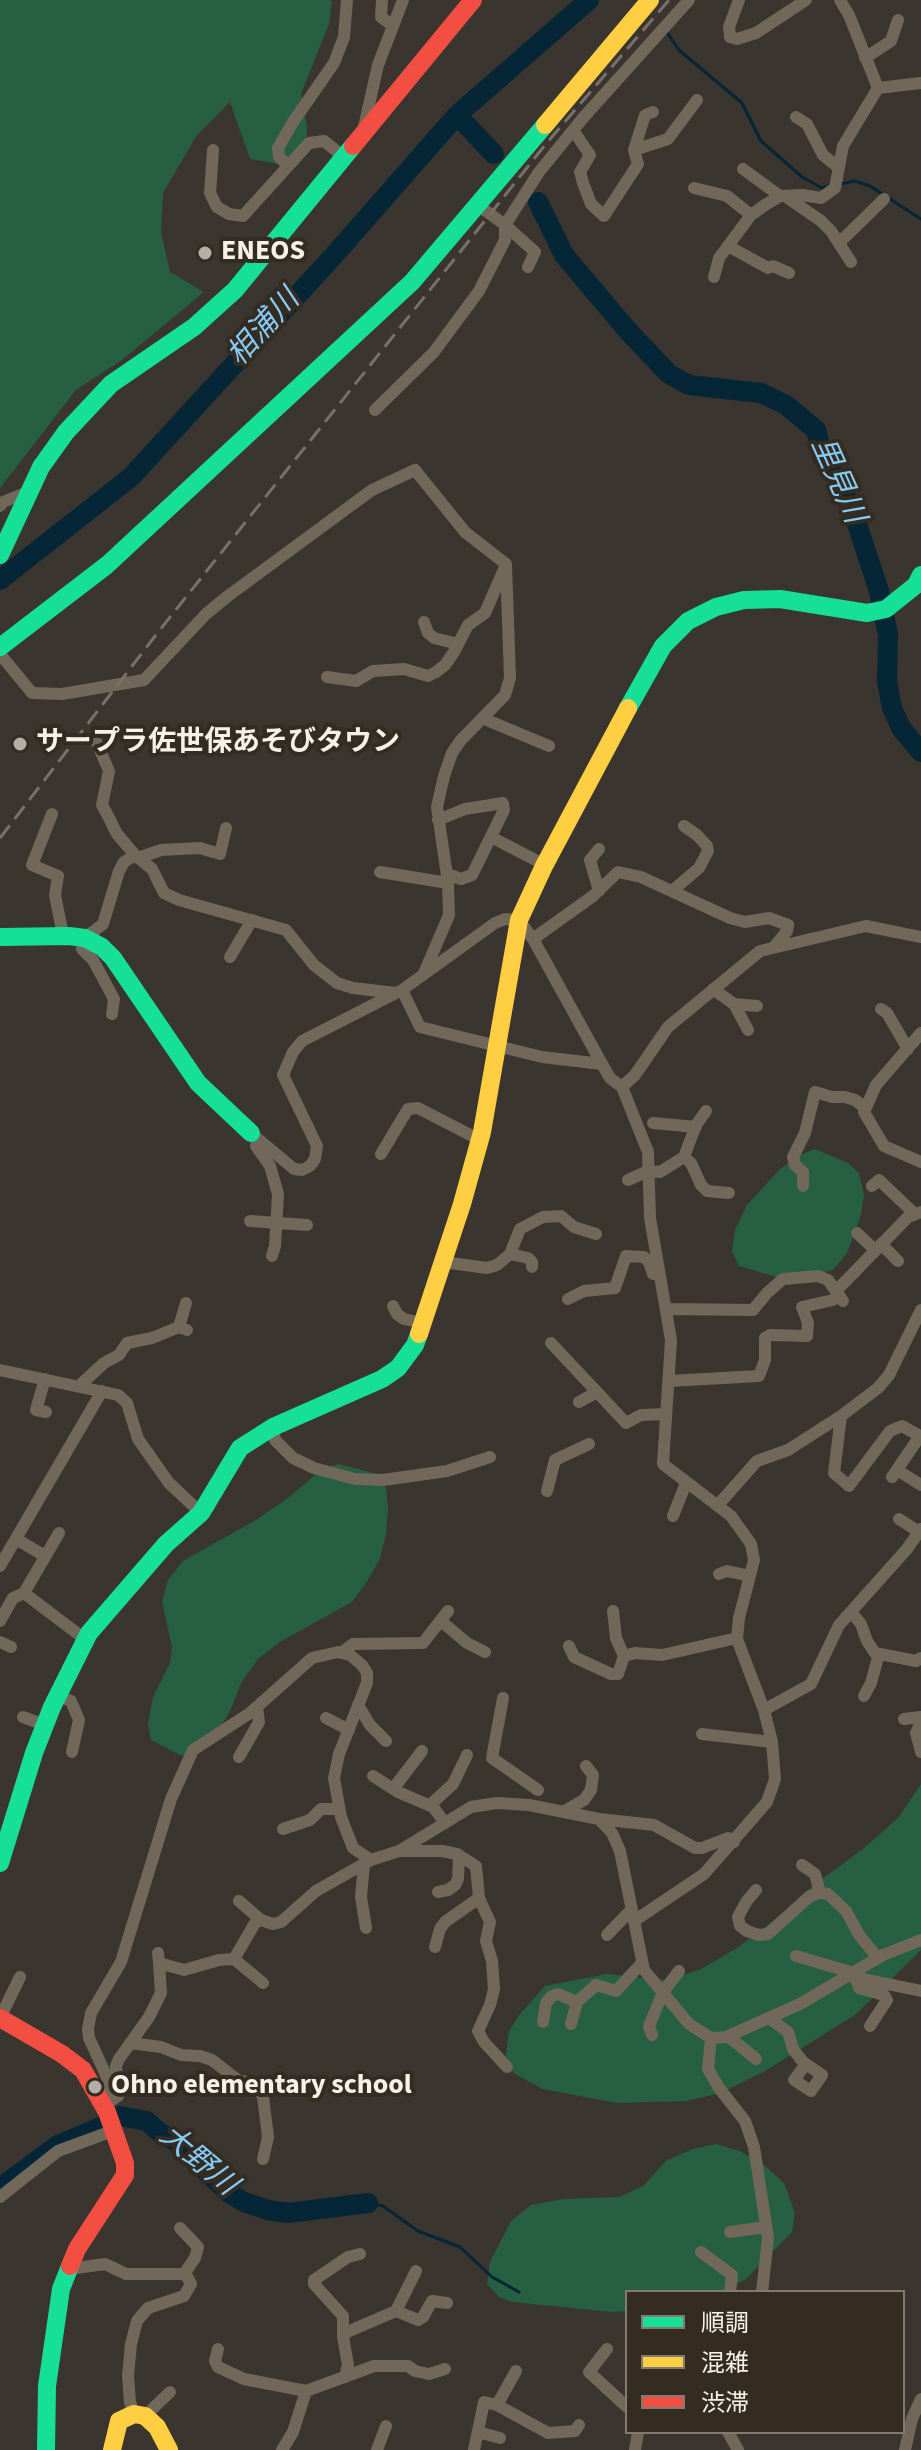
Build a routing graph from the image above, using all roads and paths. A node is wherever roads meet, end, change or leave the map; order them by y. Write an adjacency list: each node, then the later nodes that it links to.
1 (347, 0): 23 (street)
2 (403, 0): 11 (street)
3 (473, 0): 19 (main road)
4 (650, 0): 29 (main road)
5 (689, 0): 18 (street)
6 (739, 0): 7 (street)
7 (806, 0)
8 (840, 0): 12 (street)
9 (378, 2): 11 (street)
10 (898, 20): 12 (street)
11 (393, 26): 19 (street)
12 (865, 58): 14 (street)
13 (921, 83): 14 (street)
14 (878, 88): 24 (street)
15 (697, 107): 21 (street)
16 (653, 112): 21 (street)
17 (796, 117): 24 (street)
18 (573, 130): 21 (street); 31 (street)
19 (363, 134): 22 (main road)
20 (213, 150): 23 (street)
21 (634, 150)
22 (344, 157): 23 (street); 39 (main road)
23 (288, 165)
24 (838, 167): 27 (street)
25 (743, 169): 27 (street)
26 (694, 188): 30 (street)
27 (783, 196): 30 (street); 32 (street)
28 (884, 199): 32 (street)
29 (478, 205): 31 (street); 46 (main road)
30 (751, 215): 33 (street)
31 (505, 225): 35 (street); 38 (street)
32 (839, 243): 34 (street)
33 (728, 246): 36 (street); 37 (street)
34 (851, 262)
35 (533, 264)
36 (789, 273)
37 (714, 277)
38 (375, 410)
39 (31, 491): 40 (street); 41 (main road)
40 (0, 506)
41 (0, 555)
42 (506, 564): 45 (street); 47 (street); 49 (street)
43 (921, 575): 59 (main road)
44 (424, 622): 45 (street)
45 (458, 644): 48 (street)
46 (0, 647)
47 (0, 654)
48 (327, 677)
49 (482, 718): 51 (street); 53 (street)
50 (97, 743): 58 (street)
51 (549, 746)
52 (52, 814): 66 (street)
53 (438, 820): 56 (street); 61 (street)
54 (684, 826): 63 (street)
55 (226, 828): 58 (street)
56 (491, 837): 59 (street); 61 (street)
57 (599, 849): 62 (street)
58 (137, 856): 64 (street); 71 (street)
59 (545, 865): 65 (main road)
60 (380, 872): 61 (street)
61 (448, 879): 73 (street)
62 (599, 891): 63 (street); 69 (street)
63 (672, 891): 70 (street)
64 (252, 920): 72 (street); 75 (street)
65 (519, 920): 69 (street); 73 (street); 82 (main road)
66 (63, 935): 67 (main road); 71 (main road)
67 (0, 937)
68 (921, 937): 70 (street)
69 (533, 939): 83 (street)
70 (774, 947): 74 (street)
71 (79, 948): 79 (street); 89 (main road)
72 (230, 957)
73 (423, 976): 75 (street)
74 (713, 989): 76 (street); 84 (street)
75 (399, 992): 82 (street); 89 (street)
76 (734, 1004): 77 (street); 80 (street)
77 (757, 1006)
78 (881, 1009): 81 (street)
79 (112, 1014)
80 (748, 1030)
81 (916, 1043): 85 (street)
82 (497, 1046): 83 (street); 90 (main road)
83 (602, 1064): 84 (street)
84 (622, 1087): 94 (street)
85 (865, 1108): 93 (street); 97 (street)
86 (706, 1111): 88 (street)
87 (653, 1123): 88 (street)
88 (696, 1127): 92 (street)
89 (255, 1136): 101 (street)
90 (480, 1140): 91 (street); 109 (main road)
91 (381, 1154)
92 (684, 1157): 94 (street); 98 (street)
93 (921, 1162)
94 (648, 1171): 96 (street); 111 (street)
95 (879, 1179): 99 (street)
96 (628, 1180)
97 (806, 1180)
98 (729, 1193)
99 (918, 1213): 105 (street)
100 (250, 1221): 101 (street)
101 (276, 1222): 102 (street); 107 (street)
102 (307, 1225)
103 (857, 1233): 105 (street)
104 (596, 1234): 106 (street)
105 (878, 1247): 108 (street); 112 (street)
106 (510, 1254): 109 (street); 110 (street)
107 (272, 1256)
108 (898, 1261)
109 (443, 1262): 118 (main road)
110 (532, 1267)
111 (660, 1277): 113 (street); 116 (street)
112 (838, 1297): 116 (street); 122 (street)
113 (568, 1299)
114 (186, 1303): 123 (street)
115 (393, 1306): 118 (street)
116 (666, 1309): 122 (street)
117 (921, 1310): 129 (street)
118 (423, 1323): 130 (main road)
119 (551, 1343): 125 (street)
120 (0, 1370): 121 (street)
121 (45, 1379): 123 (street); 127 (street)
122 (669, 1381): 128 (street)
123 (79, 1386): 124 (street)
124 (102, 1391): 138 (street); 143 (street)
125 (597, 1392): 126 (street); 128 (street)
126 (579, 1402)
127 (46, 1412)
128 (666, 1414): 134 (street)
129 (841, 1416): 131 (street); 137 (street)
130 (273, 1427): 133 (street); 138 (main road)
131 (920, 1435): 135 (street)
132 (589, 1444): 136 (street)
133 (490, 1457)
134 (686, 1483): 137 (street); 139 (street)
135 (921, 1485)
136 (547, 1491)
137 (718, 1505): 147 (street)
138 (201, 1513): 153 (main road)
139 (673, 1516)
140 (899, 1519): 141 (street)
141 (920, 1530): 150 (street)
142 (59, 1533): 144 (street)
143 (16, 1539): 144 (street); 145 (street)
144 (45, 1556): 148 (street)
145 (0, 1566)
146 (719, 1574): 147 (street)
147 (750, 1576): 152 (street)
148 (24, 1593): 151 (street); 153 (street)
149 (613, 1611): 159 (street)
150 (851, 1612): 158 (street); 167 (street)
151 (0, 1621)
152 (737, 1638): 159 (street); 167 (street)
153 (86, 1640): 163 (main road)
154 (371, 1645): 155 (street); 157 (street); 161 (street)
155 (485, 1652)
156 (568, 1652): 159 (street)
157 (341, 1653): 161 (street); 166 (street)
158 (879, 1654): 160 (street); 162 (street)
159 (624, 1656)
160 (921, 1658)
161 (367, 1673): 165 (street)
162 (871, 1693)
163 (57, 1695): 172 (main road); 178 (street)
164 (503, 1698): 186 (street)
165 (358, 1705): 173 (street); 175 (street)
166 (257, 1707): 181 (street); 232 (street)
167 (764, 1710): 176 (street)
168 (23, 1717): 172 (street)
169 (326, 1718): 173 (street)
170 (904, 1719): 171 (street)
171 (921, 1720): 179 (street)
172 (45, 1725): 195 (main road)
173 (349, 1730): 187 (street)
174 (702, 1734): 176 (street)
175 (386, 1741)
176 (772, 1742): 192 (street)
177 (422, 1751): 184 (street)
178 (72, 1752)
179 (921, 1752)
180 (467, 1755): 185 (street)
181 (239, 1757)
182 (586, 1766): 188 (street)
183 (373, 1776): 184 (street)
184 (393, 1789): 185 (street)
185 (430, 1805): 190 (street)
186 (541, 1807): 188 (street); 190 (street)
187 (339, 1809): 191 (street); 196 (street)
188 (563, 1812): 189 (street)
189 (599, 1819): 192 (street); 203 (street)
190 (445, 1823): 193 (street)
191 (283, 1829)
192 (734, 1842): 203 (street)
193 (399, 1851): 194 (street); 196 (street)
194 (459, 1855): 199 (street); 201 (street)
195 (0, 1863)
196 (371, 1864): 204 (street); 205 (street)
197 (802, 1865): 200 (street)
198 (756, 1890): 200 (street)
199 (438, 1892)
200 (820, 1893): 210 (street)
201 (479, 1898): 208 (street); 231 (street)
202 (239, 1901): 204 (street)
203 (633, 1915): 206 (street); 212 (street)
204 (261, 1920): 211 (street)
205 (366, 1928)
206 (607, 1935)
207 (921, 1940): 210 (street)
208 (435, 1947)
209 (796, 1956): 214 (street)
210 (878, 1958): 214 (street)
211 (234, 1959): 216 (street); 228 (street)
212 (641, 1964): 218 (street); 219 (street)
213 (679, 1971): 218 (street)
214 (853, 1976): 217 (street); 221 (street); 224 (street)
215 (20, 1977): 220 (street)
216 (263, 1983)
217 (921, 1991)
218 (663, 1992): 225 (street); 227 (street)
219 (577, 2002): 222 (street); 223 (street)
220 (0, 2018): 232 (main road)
221 (769, 2018): 226 (street); 230 (street)
222 (543, 2022)
223 (571, 2024)
224 (870, 2026)
225 (652, 2035)
226 (728, 2036): 227 (street); 229 (street)
227 (711, 2038): 236 (street)
228 (130, 2043): 232 (street); 234 (street)
229 (756, 2059)
230 (806, 2064)
231 (507, 2067)
232 (108, 2103): 233 (main road)
233 (115, 2130): 235 (street); 241 (main road)
234 (263, 2159)
235 (0, 2197)
236 (766, 2227): 238 (street); 245 (street)
237 (180, 2228): 243 (street)
238 (730, 2232)
239 (701, 2252): 244 (street)
240 (360, 2254): 248 (street)
241 (69, 2269): 243 (street); 265 (main road)
242 (416, 2271): 247 (street)
243 (184, 2274): 260 (street)
244 (730, 2290)
245 (762, 2290)
246 (447, 2303): 247 (street)
247 (396, 2311): 248 (street)
248 (343, 2337): 253 (street)
249 (218, 2349): 254 (street)
250 (607, 2349): 258 (street)
251 (445, 2369): 253 (street)
252 (516, 2371): 257 (street)
253 (345, 2377): 254 (street)
254 (306, 2391): 268 (street)
255 (170, 2392): 260 (street)
256 (921, 2399): 259 (street)
257 (497, 2405): 261 (street); 263 (street)
258 (625, 2405)
259 (918, 2413): 271 (street)
260 (139, 2415): 266 (main road); 267 (main road)
261 (579, 2425)
262 (386, 2426): 269 (street)
263 (478, 2432): 264 (street); 270 (street)
264 (500, 2438)
265 (46, 2450)
266 (112, 2450)
267 (169, 2450)
268 (282, 2450)
269 (377, 2450)
270 (474, 2450)
271 (905, 2450)

